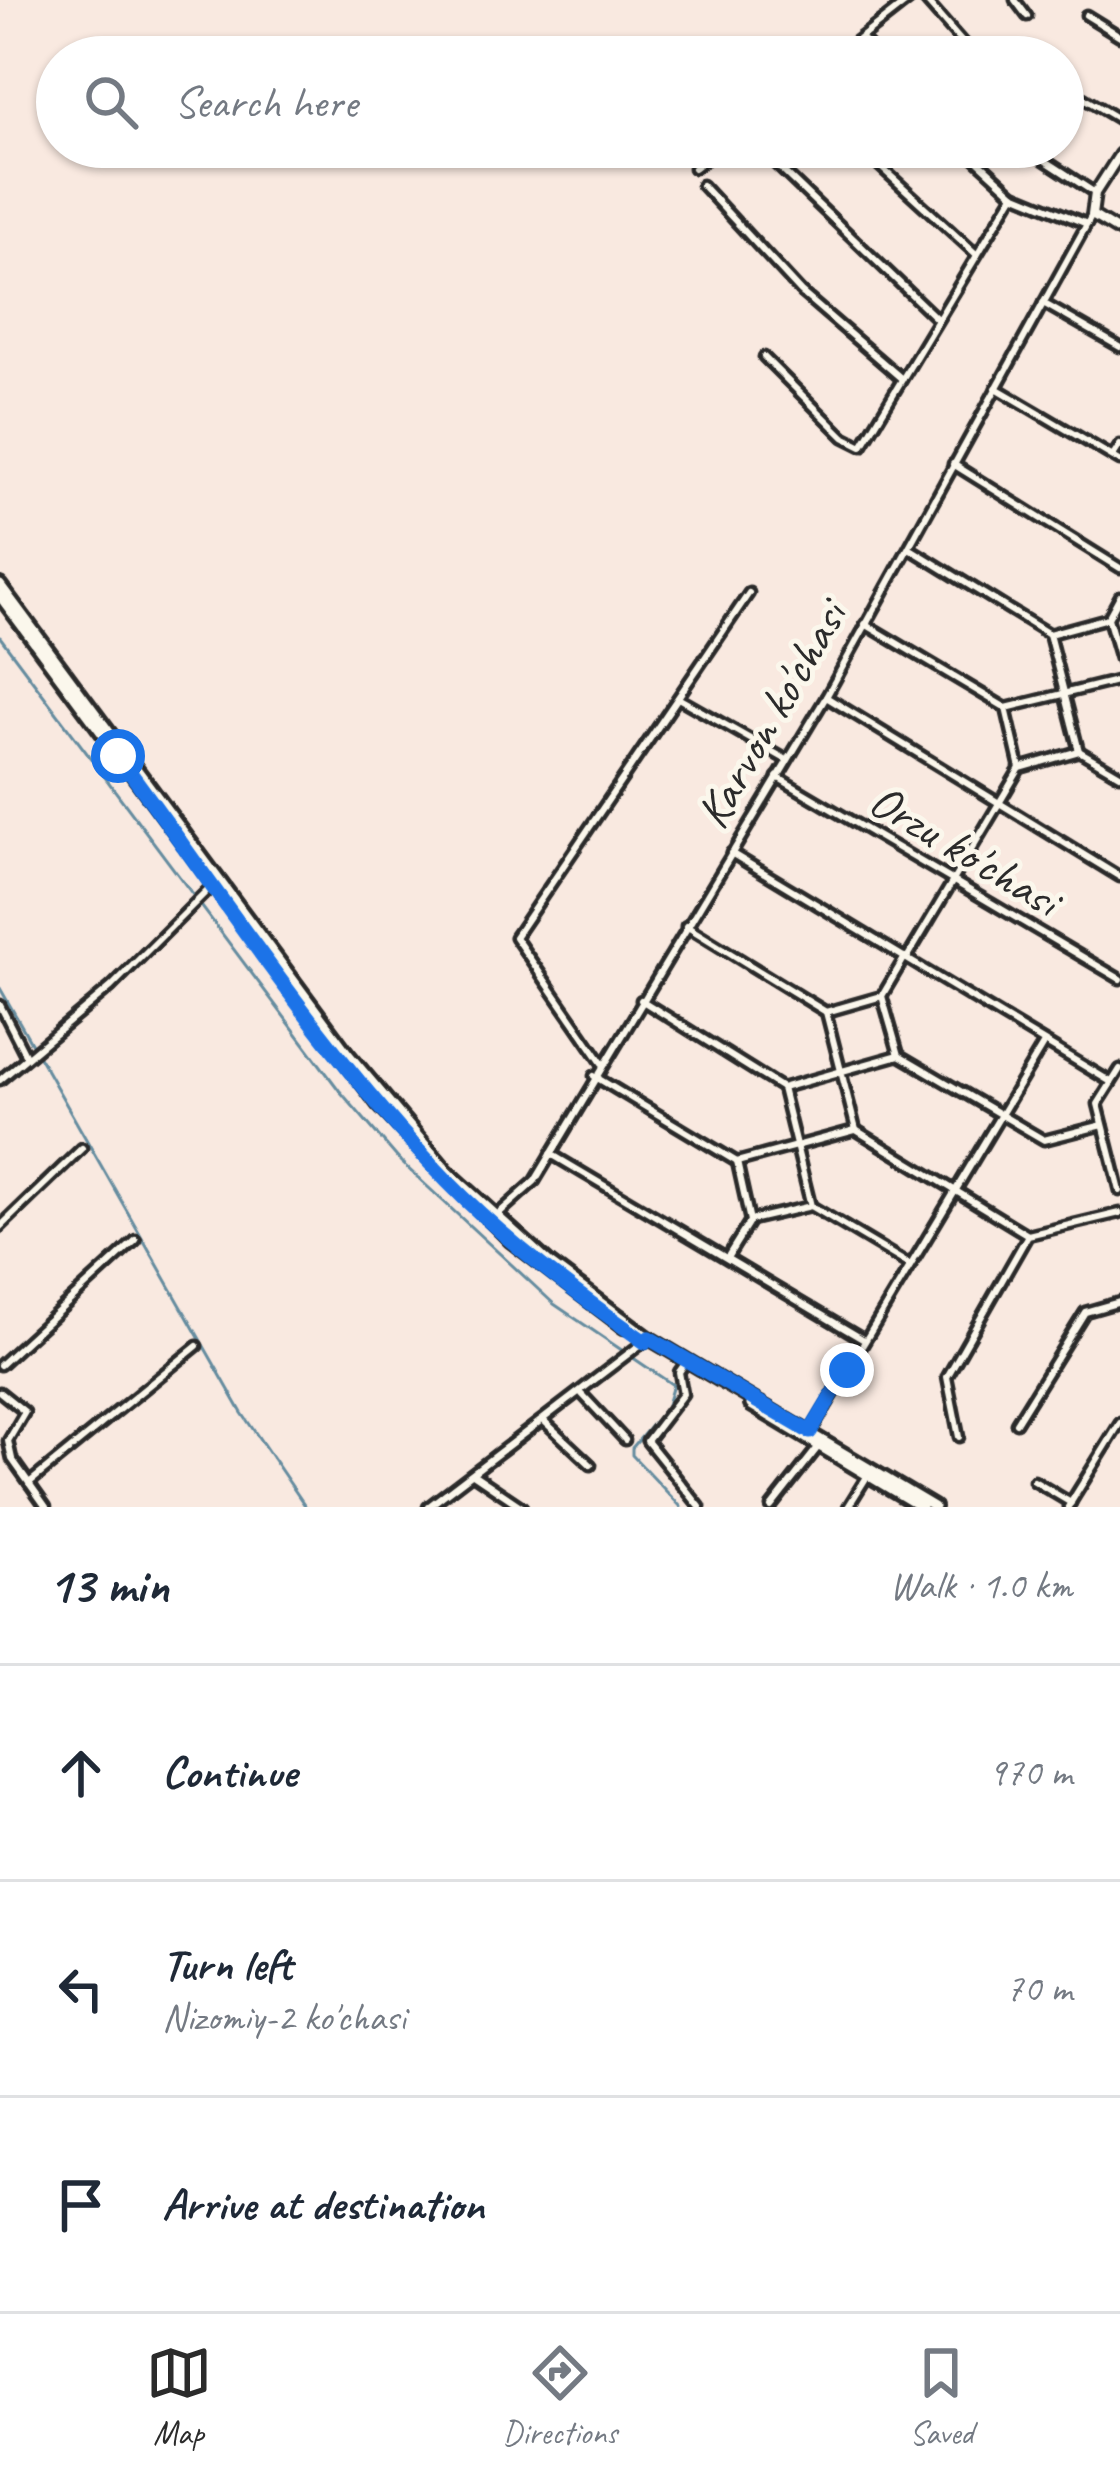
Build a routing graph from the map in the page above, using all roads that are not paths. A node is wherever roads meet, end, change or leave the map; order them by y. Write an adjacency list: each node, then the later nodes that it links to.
1 (909, 0): 6 (street)
2 (925, 0): 7 (street)
3 (1015, 0): 5 (street)
4 (1086, 15): 8 (street)
5 (1027, 16)
6 (864, 36)
7 (957, 36)
8 (1120, 36)
9 (1084, 99): 10 (street)
10 (1120, 120)
11 (1120, 154): 17 (street, Karvon ko'chasi)
12 (780, 168): 23 (street)
13 (882, 168): 21 (street)
14 (986, 168): 18 (street)
15 (1057, 168): 17 (street)
16 (702, 185): 26 (street)
17 (1095, 193): 19 (street, Karvon ko'chasi)
18 (1015, 194): 19 (street); 21 (street)
19 (1090, 220): 20 (street); 22 (street, Karvon ko'chasi)
20 (1120, 232)
21 (976, 254): 23 (street)
22 (1043, 303): 24 (street); 27 (street, Karvon ko'chasi)
23 (937, 319): 26 (street)
24 (1120, 347)
25 (764, 357): 26 (street)
26 (902, 379)
27 (995, 388): 29 (street); 30 (street, Karvon ko'chasi)
28 (1120, 445): 29 (street)
29 (1116, 459)
30 (953, 464): 31 (street, Karvon ko'chasi); 32 (street)
31 (908, 547): 38 (street, Karvon ko'chasi); 39 (street)
32 (1120, 568)
33 (0, 585): 55 (main road)
34 (749, 593): 43 (street, Karvon ko'chasi)
35 (0, 596): 55 (main road)
36 (1120, 596): 37 (street)
37 (1108, 618): 39 (street); 40 (street)
38 (866, 624): 44 (street, Karvon ko'chasi); 45 (street)
39 (1048, 634): 42 (street)
40 (1120, 659)
41 (1120, 680): 42 (street)
42 (1066, 693): 45 (street); 46 (street)
43 (678, 698): 47 (street); 66 (street, Karvon ko'chasi)
44 (826, 698): 47 (street, Karvon ko'chasi); 51 (street)
45 (1006, 708): 48 (street)
46 (1079, 751): 48 (street); 49 (street)
47 (787, 760): 50 (street, Karvon ko'chasi)
48 (1020, 768): 51 (street)
49 (1120, 775)
50 (777, 776): 52 (street, Karvon ko'chasi); 54 (street, Orzu ko'chasi)
51 (999, 804): 53 (street); 54 (street)
52 (731, 853): 56 (street, Karvon ko'chasi); 57 (street)
53 (1120, 878)
54 (952, 880): 57 (street); 58 (street, Orzu ko'chasi)
55 (216, 882): 64 (street); 84 (main road)
56 (686, 926): 60 (street, Karvon ko'chasi); 62 (street)
57 (906, 958): 59 (street); 63 (street)
58 (1120, 980)
59 (882, 996): 62 (street); 65 (street)
60 (640, 1000): 66 (street, Karvon ko'chasi); 72 (street)
61 (0, 1005): 64 (street)
62 (826, 1012): 68 (street)
63 (1044, 1043): 71 (street); 73 (street)
64 (28, 1054): 70 (street)
65 (899, 1055): 68 (street); 73 (street)
66 (602, 1063): 69 (street, Karvon ko'chasi)
67 (1120, 1069): 71 (street)
68 (840, 1073): 72 (street); 75 (street)
69 (594, 1076): 78 (street, Karvon ko'chasi); 79 (street)
70 (0, 1080)
71 (1112, 1082): 74 (street)
72 (782, 1088): 76 (street)
73 (998, 1117): 74 (street); 80 (street)
74 (1103, 1125): 81 (street)
75 (856, 1130): 76 (street); 80 (street)
76 (794, 1146): 79 (street); 82 (street)
77 (82, 1148): 86 (street)
78 (551, 1154): 84 (street, Karvon ko'chasi); 89 (street)
79 (737, 1162): 85 (street)
80 (956, 1190): 87 (street); 90 (street)
81 (1120, 1191)
82 (812, 1206): 85 (street); 90 (street)
83 (1120, 1213): 87 (street)
84 (493, 1218): 92 (main road)
85 (750, 1221): 89 (street)
86 (0, 1226)
87 (1028, 1235): 103 (street)
88 (136, 1240): 95 (street)
89 (727, 1258): 93 (street)
90 (910, 1265): 93 (street)
91 (1120, 1302): 100 (street)
92 (647, 1340): 96 (main road); 98 (street); 102 (main road)
93 (865, 1340): 102 (street)
94 (196, 1346): 110 (street)
95 (0, 1365)
96 (684, 1365): 105 (main road); 116 (street)
97 (0, 1392): 110 (street)
98 (581, 1393): 99 (street); 104 (street)
99 (544, 1421): 106 (street); 107 (street)
100 (1016, 1423)
101 (1120, 1423): 111 (street)
102 (810, 1432): 119 (main road)
103 (959, 1437)
104 (625, 1440)
105 (819, 1446): 108 (main road); 117 (street)
106 (591, 1465)
107 (473, 1474): 114 (street); 115 (street)
108 (868, 1475): 112 (main road); 118 (street)
109 (1034, 1481): 111 (street)
110 (29, 1483): 113 (street)
111 (1070, 1505)
112 (918, 1506)
113 (46, 1507)
114 (428, 1507)
115 (522, 1507)
116 (700, 1507)
117 (771, 1507)
118 (848, 1507)
119 (934, 1507)

